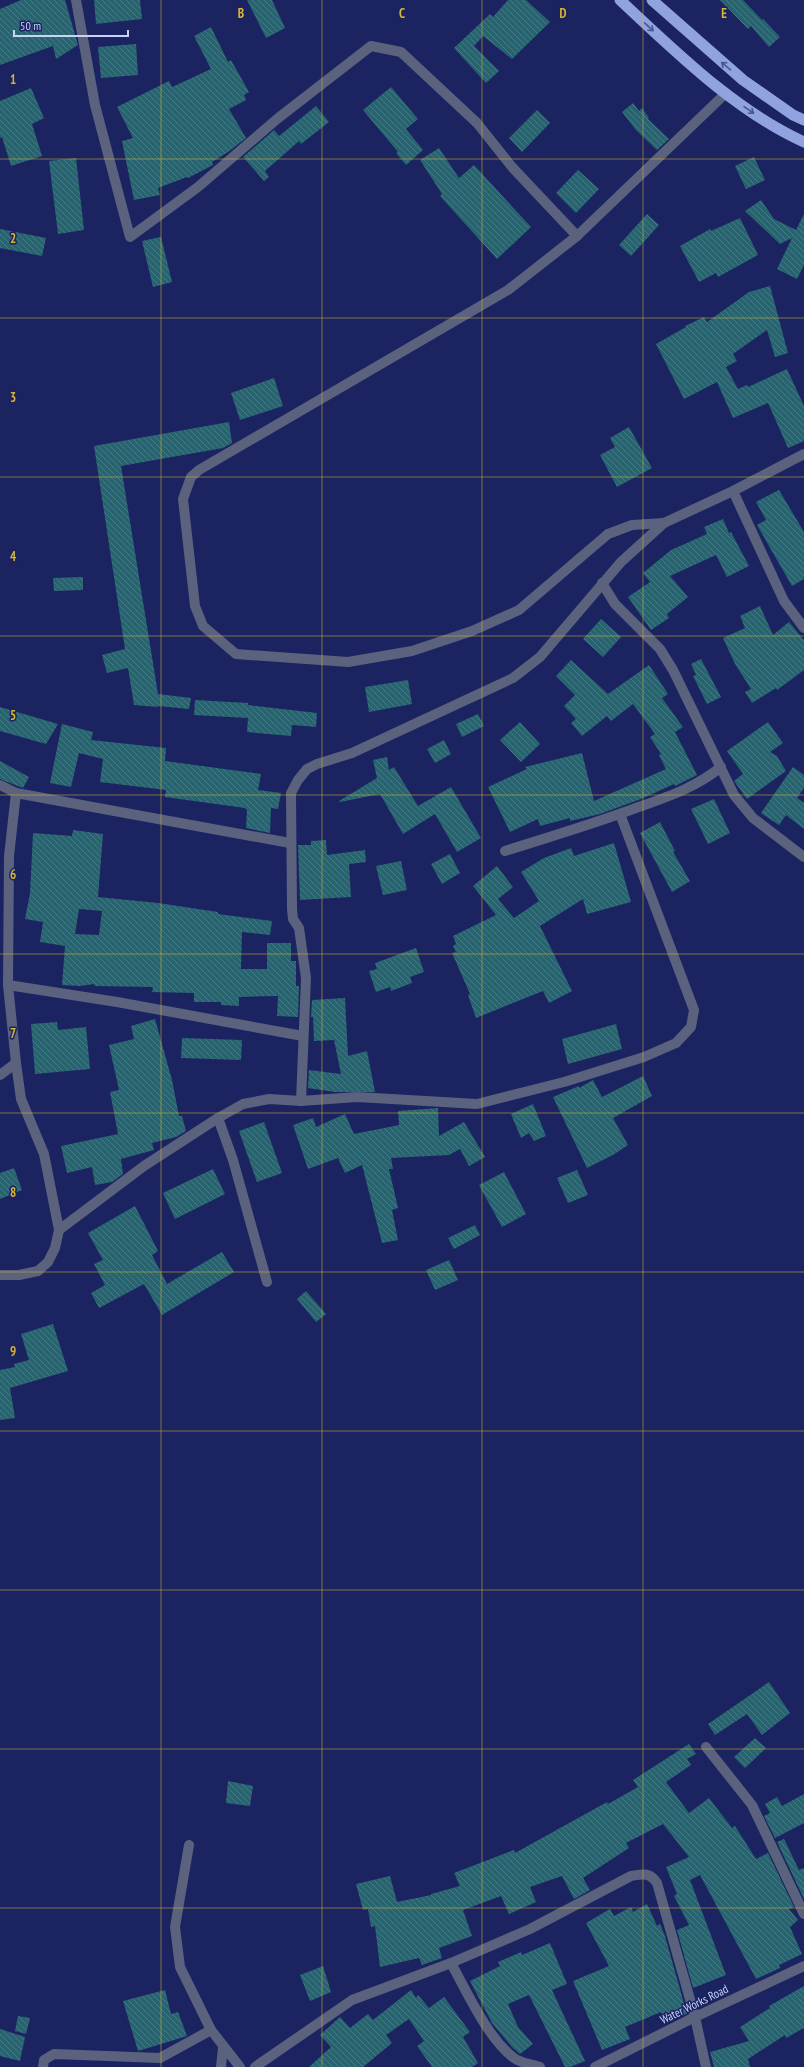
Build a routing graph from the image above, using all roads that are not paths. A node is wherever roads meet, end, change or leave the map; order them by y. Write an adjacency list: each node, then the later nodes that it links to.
1 (76, 0): 7 (street)
2 (620, 0): 4 (highway, one-way to 4)
3 (652, 0): 5 (highway, one-way to 3)
4 (726, 93): 6 (highway, one-way to 6); 7 (street)
5 (804, 120)
6 (804, 142)
7 (577, 236): 10 (street)
8 (804, 454): 9 (street)
9 (733, 491): 10 (street); 12 (street)
10 (664, 523): 11 (street)
11 (602, 583): 13 (street); 17 (street)
12 (804, 628)
13 (721, 768): 16 (street); 19 (street)
14 (0, 785): 15 (street)
15 (16, 793): 17 (street); 20 (street)
16 (620, 814): 18 (street); 24 (street)
17 (290, 843): 21 (street)
18 (505, 851)
19 (804, 857)
20 (8, 985): 21 (street); 22 (street)
21 (302, 1036): 24 (street)
22 (16, 1063): 23 (street); 26 (street)
23 (0, 1075)
24 (301, 1101): 25 (street)
25 (218, 1118): 26 (street); 28 (street)
26 (59, 1230): 27 (street)
27 (0, 1275)
28 (267, 1282)
29 (706, 1747): 31 (street)
30 (189, 1845): 35 (street)
31 (804, 1914)
32 (450, 1962): 34 (street); 40 (street); 41 (street)
33 (804, 1966): 34 (street, Water Works Road)
34 (695, 2017): 42 (street, Water Works Road); 43 (street)
35 (211, 2030): 36 (street); 37 (street)
36 (223, 2048): 38 (street); 39 (street)
37 (43, 2067)
38 (221, 2067)
39 (240, 2067)
40 (256, 2067)
41 (540, 2067)
42 (597, 2067)
43 (706, 2067)

